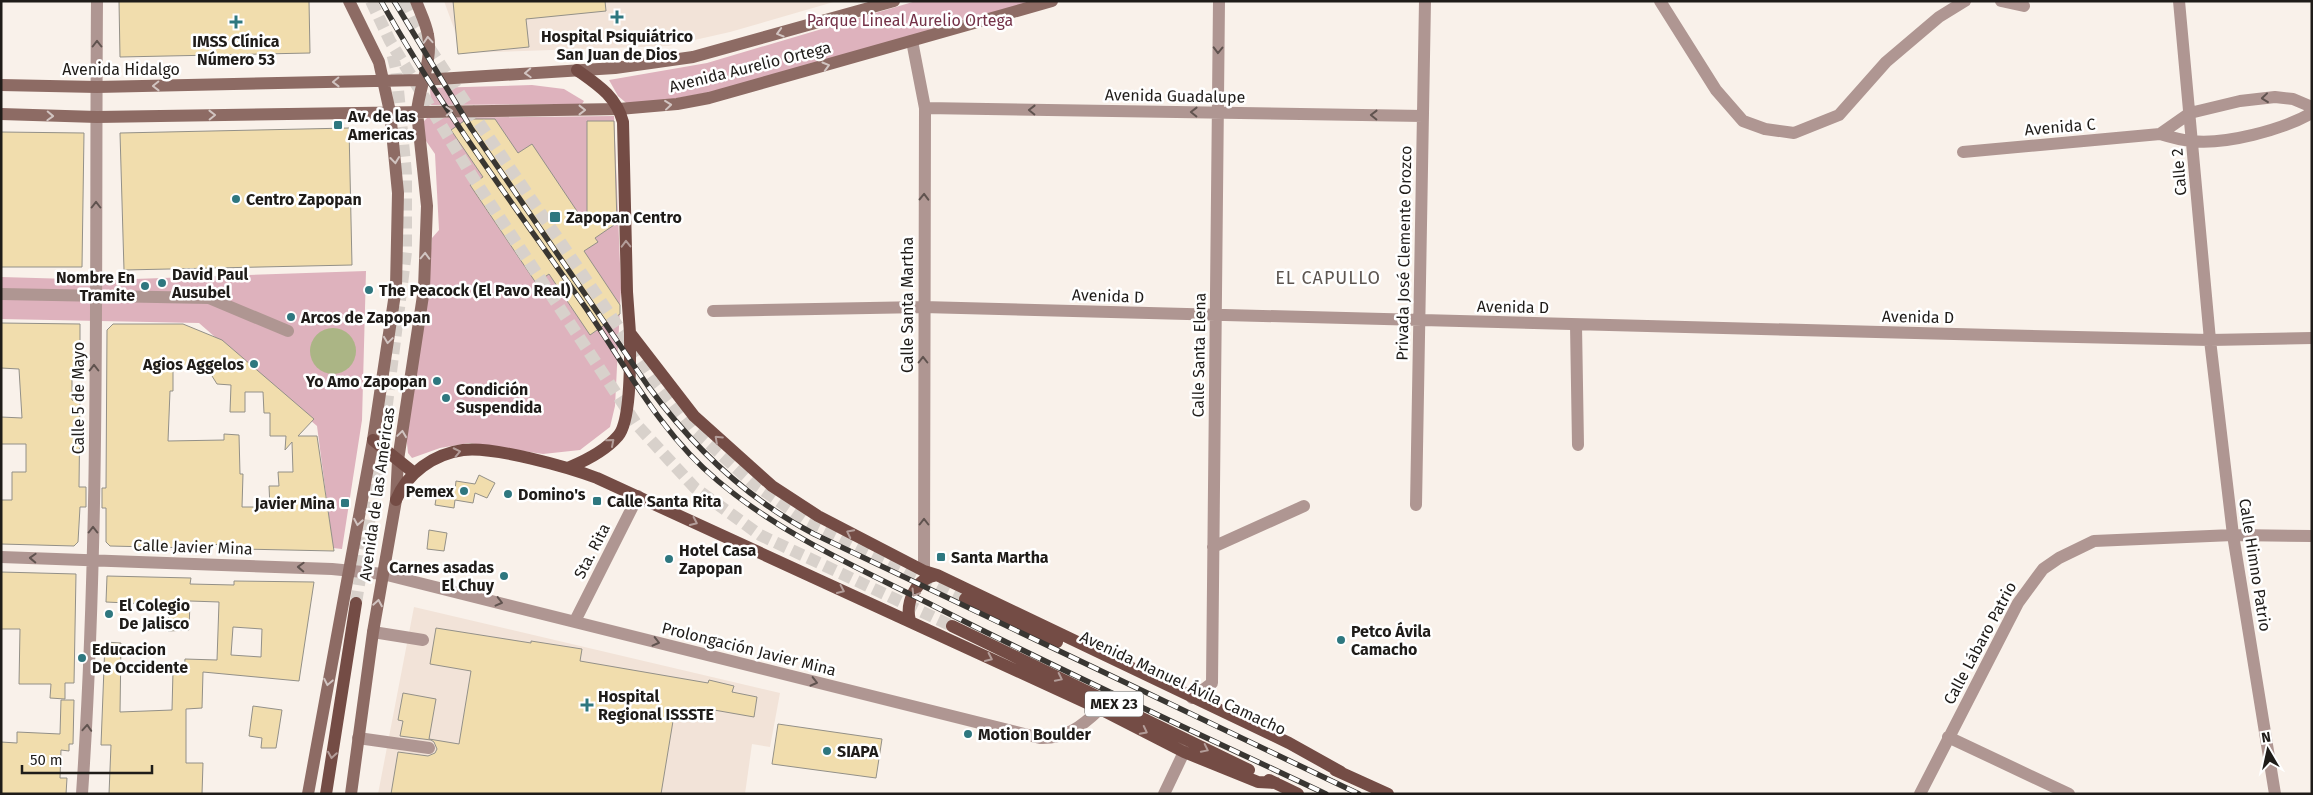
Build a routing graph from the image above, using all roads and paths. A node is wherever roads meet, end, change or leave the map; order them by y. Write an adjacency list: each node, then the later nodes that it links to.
1 (97, 1): 18 (street, Calle 5 de Mayo, one-way to 1)
2 (349, 1): 16 (main road, Avenida de las Américas)
3 (416, 1): 15 (main road, Avenida de las Américas, one-way to 3)
4 (894, 1): 14 (main road, Avenida Aurelio Ortega, one-way to 14)
5 (1052, 1): 13 (main road, Avenida Aurelio Ortega)
6 (1219, 1): 24 (street, Calle Santa Elena, one-way to 24)
7 (1425, 1): 28 (street, Privada José Clemente Orozco)
8 (1660, 1): 9 (street)
9 (1965, 1)
10 (2001, 1): 12 (street)
11 (2179, 1): 27 (street, Calle 2)
12 (2024, 6)
13 (912, 41): 20 (street, Calle Santa Martha); 21 (main road, Avenida Aurelio Ortega, one-way to 13)
14 (577, 70): 15 (main road, Avenida Aurelio Ortega, one-way to 15); 21 (main road)
15 (422, 80): 16 (main road, Avenida Hidalgo); 23 (main road, Avenida de las Américas)
16 (384, 81): 18 (main road, Avenida Hidalgo, one-way to 18); 22 (main road, Avenida de las Américas)
17 (1, 85): 18 (main road, Avenida Hidalgo)
18 (97, 87): 29 (street, Calle 5 de Mayo)
19 (2312, 107): 27 (street, Avenida C, one-way to 27)
20 (925, 108): 24 (street, Avenida Guadalupe, one-way to 20); 35 (street, Calle Santa Martha, one-way to 20)
21 (620, 109): 23 (main road, Avenida Aurelio Ortega, one-way to 21); 41 (main road, one-way to 21)
22 (390, 112): 23 (main road); 29 (main road, one-way to 22); 44 (main road, Avenida de las Américas, one-way to 44)
23 (417, 112): 46 (main road, Avenida de las Américas, one-way to 23)
24 (1218, 113): 28 (street, Avenida Guadalupe, one-way to 24); 37 (street, Calle Santa Elena)
25 (2312, 113): 31 (street, Avenida C)
26 (1, 114): 29 (main road, one-way to 29)
27 (2190, 114): 30 (street, Avenida C); 31 (street, Calle 2)
28 (1423, 116): 38 (street, Privada José Clemente Orozco)
29 (96, 117): 34 (street, Calle 5 de Mayo, one-way to 29)
30 (2160, 134): 31 (street, Avenida C); 32 (street, Avenida C)
31 (2192, 141): 43 (street, Calle 2)
32 (1963, 152)
33 (1, 294): 34 (street)
34 (95, 295): 40 (street); 57 (street, Calle 5 de Mayo, one-way to 34)
35 (923, 307): 36 (street, Avenida D); 37 (street, Avenida D); 59 (street, Calle Santa Martha, one-way to 35)
36 (713, 311)
37 (1215, 315): 38 (street, Avenida D); 55 (street, Calle Santa Elena)
38 (1419, 321): 39 (street, Avenida D); 51 (street, Privada José Clemente Orozco)
39 (1576, 325): 43 (street, Avenida D); 45 (street)
40 (288, 331)
41 (630, 333): 47 (main road, one-way to 41); 59 (main road, one-way to 41)
42 (2312, 338): 43 (street, Avenida D)
43 (2210, 340): 53 (street, Calle Himno Patrio)
44 (373, 440): 46 (main road); 58 (main road, Avenida de las Américas, one-way to 58)
45 (1578, 445)
46 (398, 460): 48 (main road); 50 (main road, Avenida de las Américas)
47 (570, 468): 48 (main road, one-way to 47); 49 (main road)
48 (413, 472): 50 (main road)
49 (638, 496): 64 (street, Sta. Rita); 65 (main road, one-way to 65)
50 (396, 500): 60 (main road, Avenida de las Américas)
51 (1416, 505)
52 (1304, 506): 55 (street)
53 (2233, 535): 54 (street, Calle Lábaro Patrio); 71 (street, Calle Lábaro Patrio); 86 (street, Calle Himno Patrio)
54 (2312, 536)
55 (1213, 547): 69 (street, Calle Santa Elena)
56 (1, 557): 57 (street, Calle Javier Mina, one-way to 56)
57 (93, 560): 58 (street, Calle Javier Mina, one-way to 57); 77 (street, Calle 5 de Mayo, one-way to 57)
58 (349, 569): 60 (street, Calle Javier Mina); 78 (main road, Avenida de las Américas, one-way to 78)
59 (924, 571): 61 (main road)
60 (383, 574): 64 (street, Prolongación Javier Mina, one-way to 64); 67 (main road, Avenida de las Américas, one-way to 60)
61 (937, 575): 65 (main road, one-way to 65); 69 (main road)
62 (965, 599): 75 (main road, Avenida Manuel Ávila Camacho / MEX 23)
63 (356, 603): 79 (main road, one-way to 79)
64 (576, 621): 70 (street, Prolongación Javier Mina, one-way to 70)
65 (910, 621): 70 (main road, one-way to 70)
66 (952, 626): 76 (main road, MEX 23, one-way to 76)
67 (373, 632): 68 (street); 72 (main road, Avenida de las Américas)
68 (423, 640)
69 (1192, 698): 75 (main road)
70 (1100, 709): 74 (main road, one-way to 74)
71 (1948, 737): 84 (street, Calle Lábaro Patrio); 85 (street)
72 (358, 738): 73 (street); 80 (main road, Avenida de las Américas)
73 (429, 748)
74 (1184, 752): 76 (main road); 81 (street)
75 (1341, 772): 83 (main road, Avenida Manuel Ávila Camacho / MEX 23)
76 (1276, 783): 82 (main road, MEX 23)
77 (82, 794)
78 (308, 794)
79 (326, 794)
80 (351, 794)
81 (1164, 794)
82 (1298, 794)
83 (1388, 794)
84 (1920, 794)
85 (2069, 794)
86 (2274, 794)

